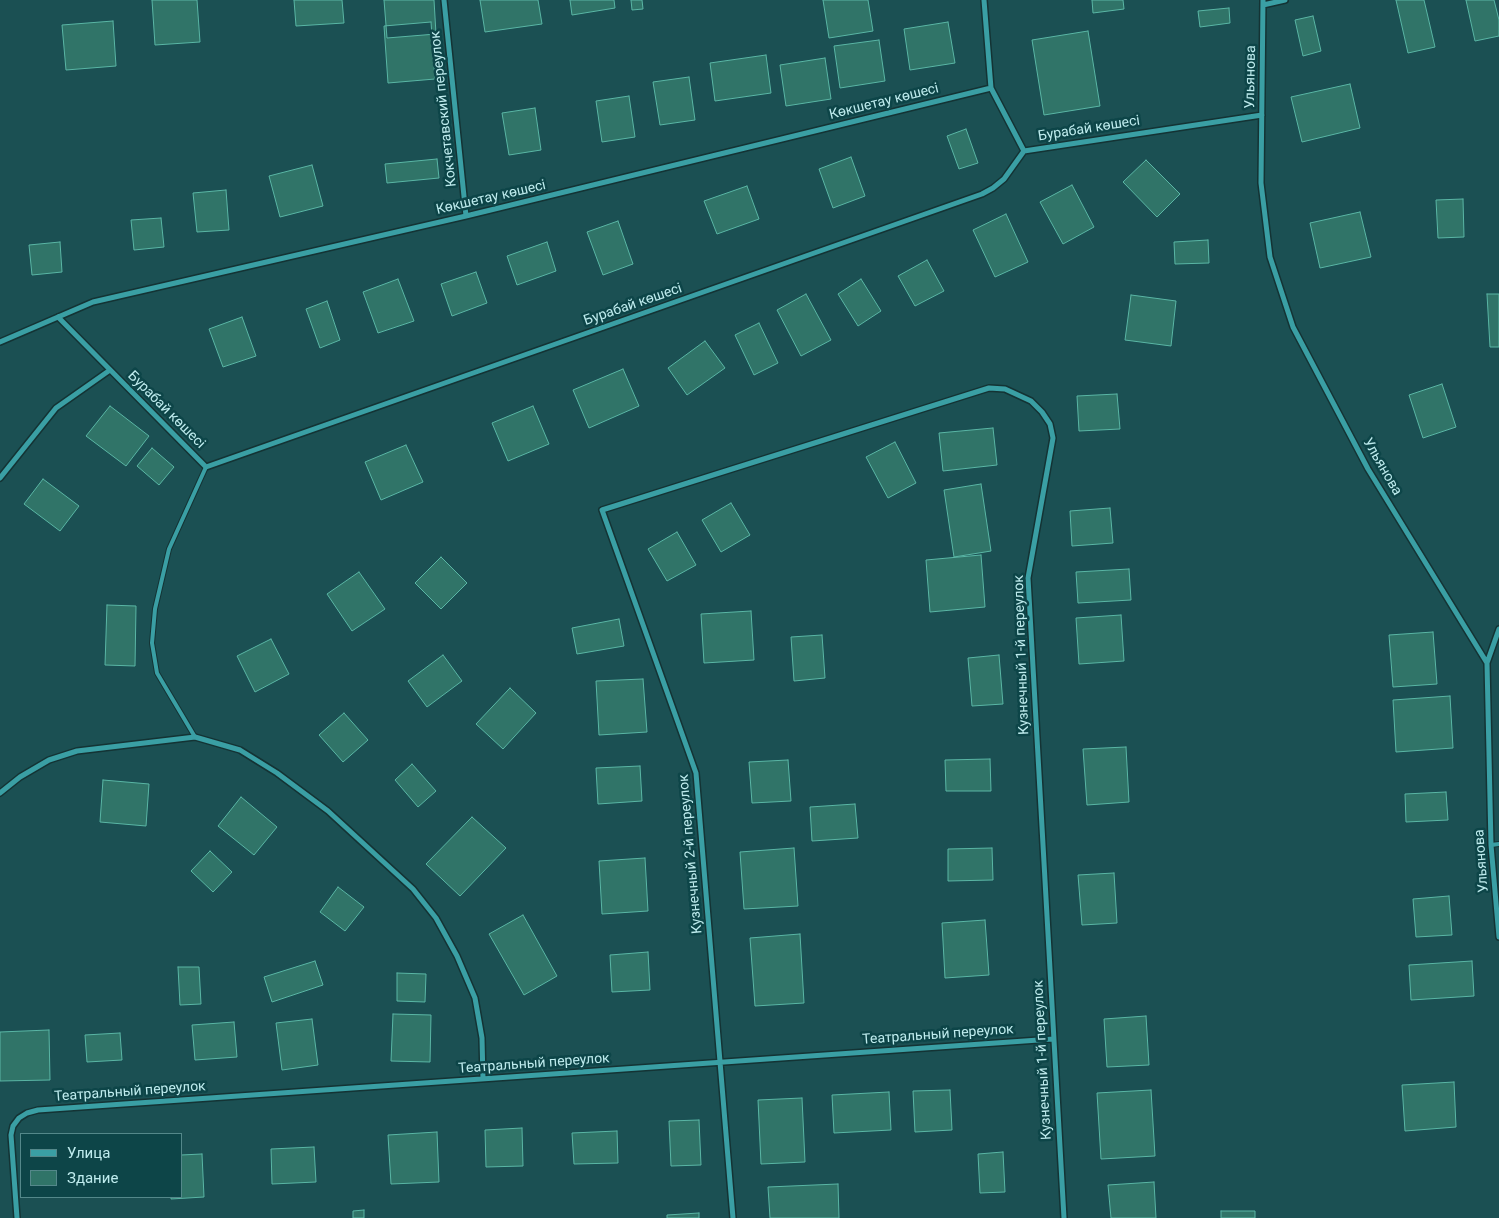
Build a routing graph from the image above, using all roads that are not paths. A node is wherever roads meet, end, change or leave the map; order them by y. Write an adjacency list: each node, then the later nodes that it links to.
1 (444, 0): 8 (street, Кокчетавский переулок)
2 (984, 0): 5 (street)
3 (1285, 0): 4 (street)
4 (1263, 2): 6 (street, Ульянова)
5 (991, 88): 7 (street); 8 (street, Көкшетау көшесі)
6 (1262, 115): 7 (street, Бурабай көшесі); 16 (street, Ульянова)
7 (1024, 151): 12 (street, Бурабай көшесі)
8 (466, 216): 9 (street, Көкшетау көшесі)
9 (58, 317): 10 (street, Көкшетау көшесі); 11 (street, Бурабай көшесі)
10 (0, 342)
11 (110, 370): 12 (street, Бурабай көшесі); 13 (street)
12 (206, 467): 17 (lane)
13 (0, 478)
14 (602, 510): 22 (street, Кузнечный 1-й переулок); 23 (street, Кузнечный 2-й переулок)
15 (1499, 630): 16 (street)
16 (1487, 662): 20 (street, Ульянова)
17 (195, 737): 18 (street); 24 (street)
18 (0, 793)
19 (1499, 844): 20 (lane)
20 (1491, 845): 21 (street, Ульянова)
21 (1499, 937)
22 (1053, 1039): 23 (street, Театральный переулок); 27 (street, Кузнечный 1-й переулок)
23 (720, 1061): 24 (street, Театральный переулок); 26 (street, Кузнечный 2-й переулок)
24 (483, 1079): 25 (street, Театральный переулок)
25 (17, 1218)
26 (733, 1218)
27 (1064, 1218)

